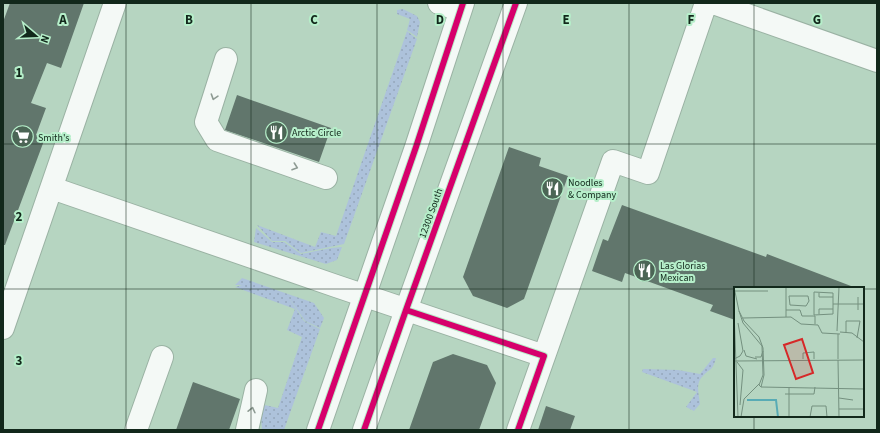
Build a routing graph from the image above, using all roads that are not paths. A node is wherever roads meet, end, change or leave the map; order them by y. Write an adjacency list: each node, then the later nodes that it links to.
1 (115, 3): 10 (main road)
2 (439, 3): 6 (main road)
3 (516, 3): 12 (main road, 12300 South)
4 (706, 3): 14 (main road)
5 (713, 3): 8 (main road)
6 (462, 7): 11 (main road)
7 (226, 60): 9 (main road, one-way to 9)
8 (877, 61)
9 (326, 178)
10 (52, 188): 11 (main road); 13 (main road)
11 (365, 296): 12 (main road); 19 (main road)
12 (406, 310): 14 (main road); 20 (main road, 12300 South)
13 (3, 328)
14 (544, 356): 21 (main road)
15 (162, 357): 17 (main road)
16 (256, 390): 18 (main road, one-way to 16)
17 (136, 430)
18 (247, 430)
19 (318, 430)
20 (364, 430)
21 (518, 430)

